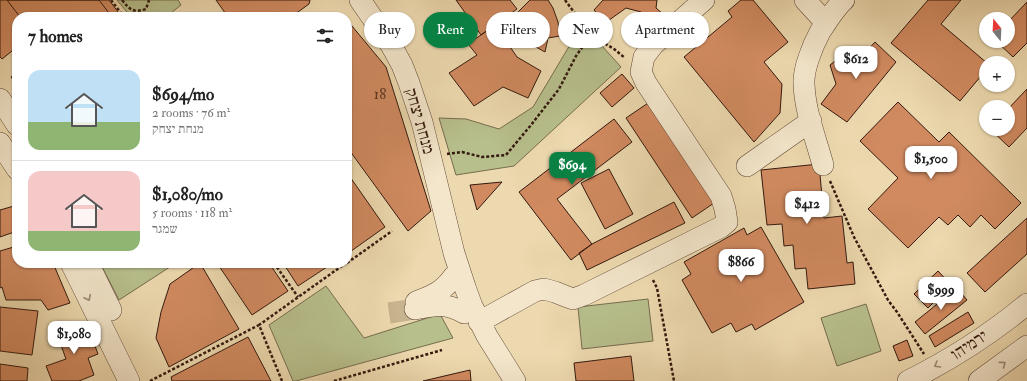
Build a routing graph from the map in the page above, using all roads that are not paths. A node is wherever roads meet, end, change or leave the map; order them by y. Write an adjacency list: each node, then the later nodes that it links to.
1 (360, 0): 13 (street, מנחת יצחק)
2 (704, 0): 18 (street)
3 (804, 0): 5 (street)
4 (844, 0): 5 (street)
5 (826, 23): 7 (street)
6 (8, 111): 8 (street)
7 (811, 121): 11 (street); 12 (street)
8 (0, 132)
9 (0, 143): 10 (street)
10 (12, 161)
11 (823, 165)
12 (747, 166)
13 (454, 253): 16 (street, מנחת יצחק); 18 (street, מנחת יצחק)
14 (73, 268): 20 (street, one-way to 20)
15 (90, 268): 21 (street)
16 (454, 276): 18 (street, מנחת יצחק); 18 (street)
17 (1027, 304): 24 (street, ירמיהו, one-way to 24)
18 (471, 317): 22 (street, מנחת יצחק); 23 (street, מנחת יצחק)
19 (1027, 346): 25 (street, ירמיהו, one-way to 19)
20 (129, 381)
21 (145, 381)
22 (503, 381)
23 (516, 381)
24 (908, 381)
25 (979, 381)

